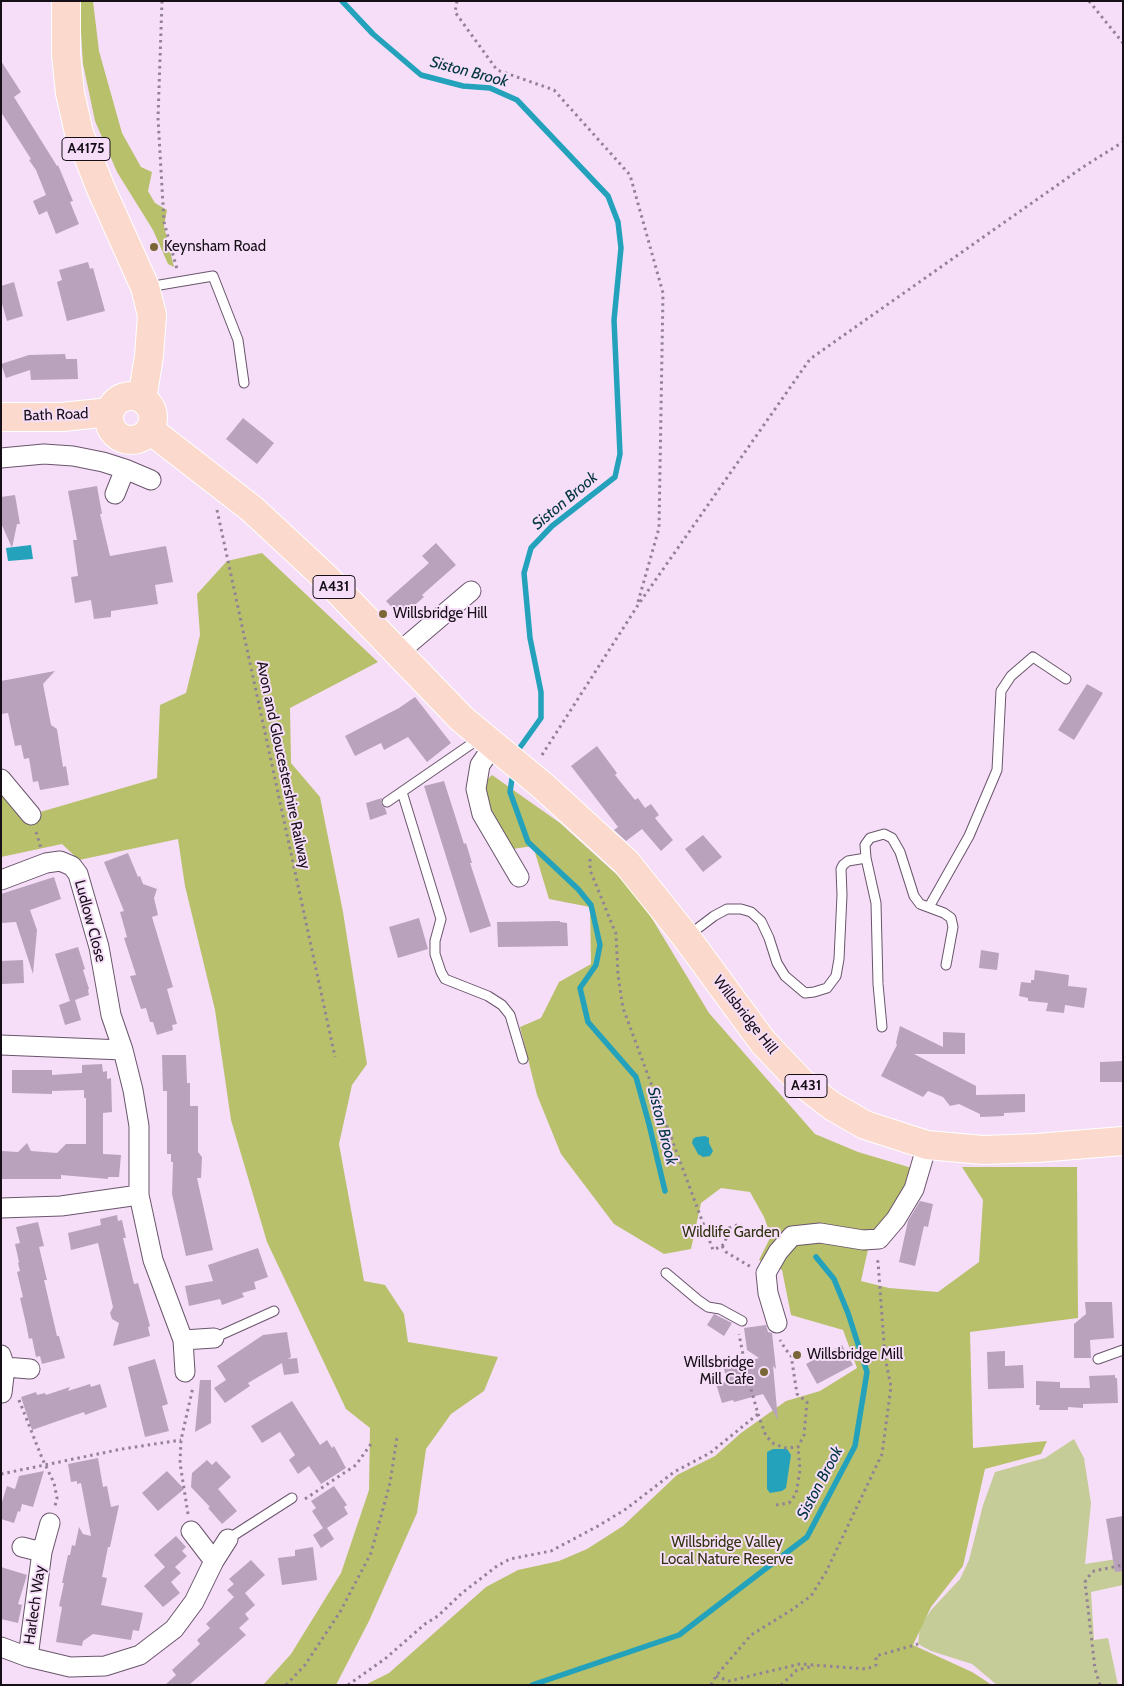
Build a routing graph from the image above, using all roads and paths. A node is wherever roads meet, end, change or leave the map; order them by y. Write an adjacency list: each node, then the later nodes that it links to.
1 (66, 1): 8 (main road, A4175)
2 (162, 1): 7 (path)
3 (457, 1): 20 (path)
4 (1089, 1): 5 (path)
5 (1123, 43)
6 (1123, 142): 20 (path)
7 (177, 268)
8 (146, 287): 9 (lane); 10 (main road, A4175)
9 (244, 383)
10 (142, 399): 11 (main road); 13 (main road)
11 (110, 412): 12 (main road, Bath Road); 13 (main road)
12 (1, 417)
13 (150, 430): 16 (main road, A431)
14 (1, 458): 15 (street)
15 (125, 469): 17 (street); 18 (street)
16 (210, 477): 21 (main road, A431); 40 (path, Avon and Gloucestershire Railway)
17 (150, 480)
18 (115, 494)
19 (471, 591): 21 (street)
20 (638, 605): 25 (path)
21 (398, 653): 23 (main road, A431)
22 (1066, 679): 34 (lane)
23 (494, 746): 25 (main road, A431); 26 (lane); 32 (street)
24 (1, 779): 28 (street)
25 (536, 780): 29 (main road, Willsbridge Hill / A431)
26 (402, 792): 27 (lane); 41 (lane)
27 (387, 802)
28 (31, 815): 31 (path)
29 (594, 831): 35 (main road, Willsbridge Hill / A431); 48 (path)
30 (866, 858): 34 (lane); 35 (lane); 37 (lane)
31 (46, 863): 33 (street, Ludlow Close); 39 (street, Ludlow Close)
32 (520, 877)
33 (1, 880)
34 (929, 907): 36 (lane)
35 (686, 937): 43 (main road, Willsbridge Hill / A431)
36 (946, 965)
37 (882, 1028)
38 (1, 1045): 39 (street)
39 (123, 1050): 44 (street, Ludlow Close)
40 (335, 1057)
41 (523, 1059)
42 (1123, 1141): 43 (main road, Willsbridge Hill / A431)
43 (927, 1145): 47 (street)
44 (139, 1195): 45 (street); 56 (street, Ludlow Close)
45 (1, 1208)
46 (740, 1224): 48 (path)
47 (862, 1240): 50 (street); 82 (path)
48 (722, 1246): 50 (path)
49 (666, 1273): 52 (lane)
50 (766, 1273): 53 (street)
51 (274, 1310): 54 (lane)
52 (742, 1321)
53 (777, 1323): 66 (path)
54 (214, 1338): 56 (street)
55 (1123, 1350): 57 (lane)
56 (184, 1356): 64 (path)
57 (1098, 1359)
58 (3, 1361): 59 (street); 61 (street)
59 (30, 1369)
60 (747, 1375): 62 (path)
61 (10, 1395): 67 (path)
62 (758, 1414): 66 (path); 84 (path)
63 (397, 1437): 83 (path)
64 (181, 1440): 67 (path); 72 (path)
65 (373, 1441): 69 (path)
66 (798, 1447): 70 (path)
67 (46, 1465): 68 (path); 71 (path)
68 (1, 1474)
69 (292, 1498): 73 (lane, Harlech Way)
70 (776, 1505)
71 (50, 1523): 75 (street, Harlech Way)
72 (195, 1536): 76 (street)
73 (228, 1540): 76 (street, Harlech Way)
74 (22, 1547): 75 (street, Harlech Way)
75 (42, 1552): 80 (street, Harlech Way)
76 (214, 1561): 80 (street, Harlech Way)
77 (1123, 1565): 87 (path)
78 (918, 1644): 81 (path)
79 (1, 1647): 80 (street, Harlech Way)
80 (28, 1657)
81 (820, 1665): 82 (path); 86 (path)
82 (716, 1676): 85 (path)
83 (286, 1685)
84 (348, 1685)
85 (711, 1685)
86 (781, 1685)
87 (1100, 1685)

